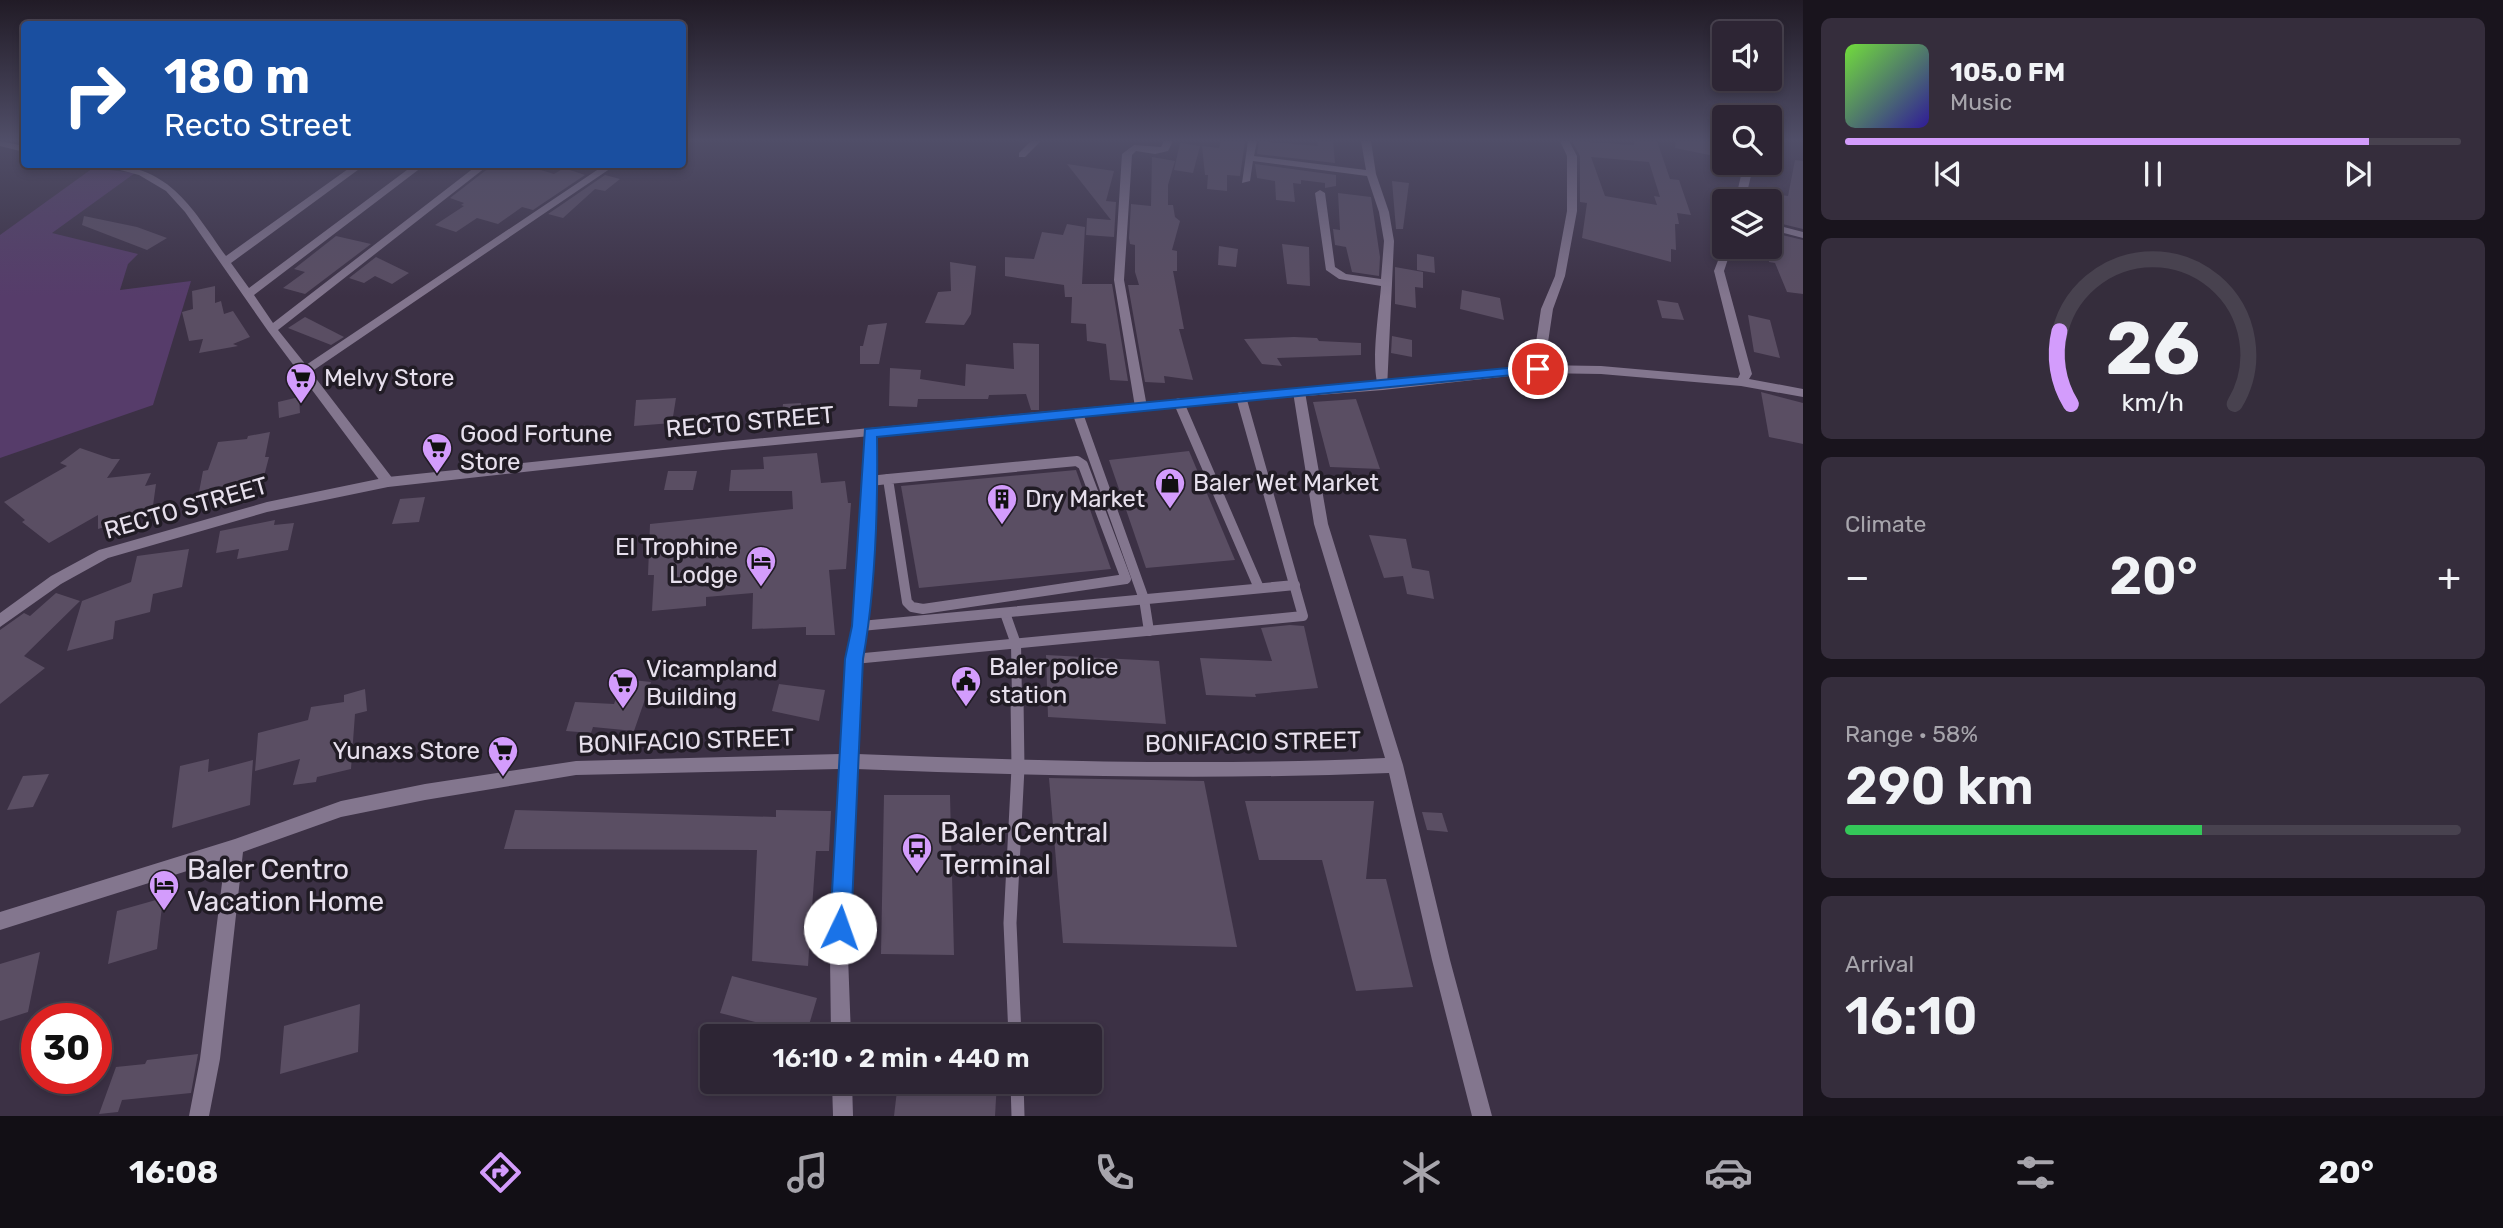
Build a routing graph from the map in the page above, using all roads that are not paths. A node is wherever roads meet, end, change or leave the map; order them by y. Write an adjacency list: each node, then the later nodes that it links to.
1 (172, 193): 13 (street)
2 (321, 193): 13 (street)
3 (383, 193): 15 (street)
4 (448, 193): 16 (street)
5 (570, 193): 18 (street)
6 (1124, 193): 25 (street)
7 (1320, 193): 14 (street)
8 (1378, 193): 14 (street)
9 (1572, 193): 17 (street)
10 (1782, 230): 11 (street)
11 (1803, 236)
12 (1723, 259): 19 (street)
13 (226, 261): 15 (street)
14 (1386, 283): 20 (street)
15 (248, 294): 16 (street)
16 (272, 329): 18 (street)
17 (1538, 369): 19 (street, RECTO STREET); 20 (street, RECTO STREET)
18 (305, 371): 30 (street)
19 (1741, 382): 22 (street, RECTO STREET)
20 (1383, 386): 21 (street, RECTO STREET)
21 (1299, 392): 23 (street, RECTO STREET); 41 (street)
22 (1803, 393)
23 (1241, 397): 24 (street, RECTO STREET); 31 (lane)
24 (1179, 403): 25 (street, RECTO STREET); 32 (lane)
25 (1140, 407): 26 (street, RECTO STREET)
26 (1078, 414): 27 (street, RECTO STREET); 33 (lane)
27 (870, 433): 29 (street); 30 (street, RECTO STREET)
28 (888, 479): 28 (lane); 29 (lane)
29 (870, 481): 36 (street)
30 (388, 482): 35 (street, RECTO STREET)
31 (1295, 585): 32 (lane); 37 (lane)
32 (1259, 589): 33 (lane)
33 (1144, 599): 34 (lane); 37 (lane)
34 (1005, 613): 36 (lane); 38 (lane)
35 (0, 621)
36 (861, 626): 39 (street)
37 (1149, 631): 38 (lane)
38 (1016, 644): 39 (lane); 42 (lane)
39 (854, 659): 40 (street)
40 (848, 761): 42 (street, BONIFACIO STREET); 43 (street, BONIFACIO STREET); 45 (street)
41 (1395, 765): 42 (street, BONIFACIO STREET); 52 (street)
42 (1018, 768): 46 (lane)
43 (235, 847): 44 (street, BONIFACIO STREET); 49 (street)
44 (0, 921)
45 (841, 1024)
46 (1014, 1024)
47 (842, 1094): 50 (street)
48 (1017, 1094): 51 (lane)
49 (200, 1116)
50 (843, 1116)
51 (1018, 1116)
52 (1482, 1116)

